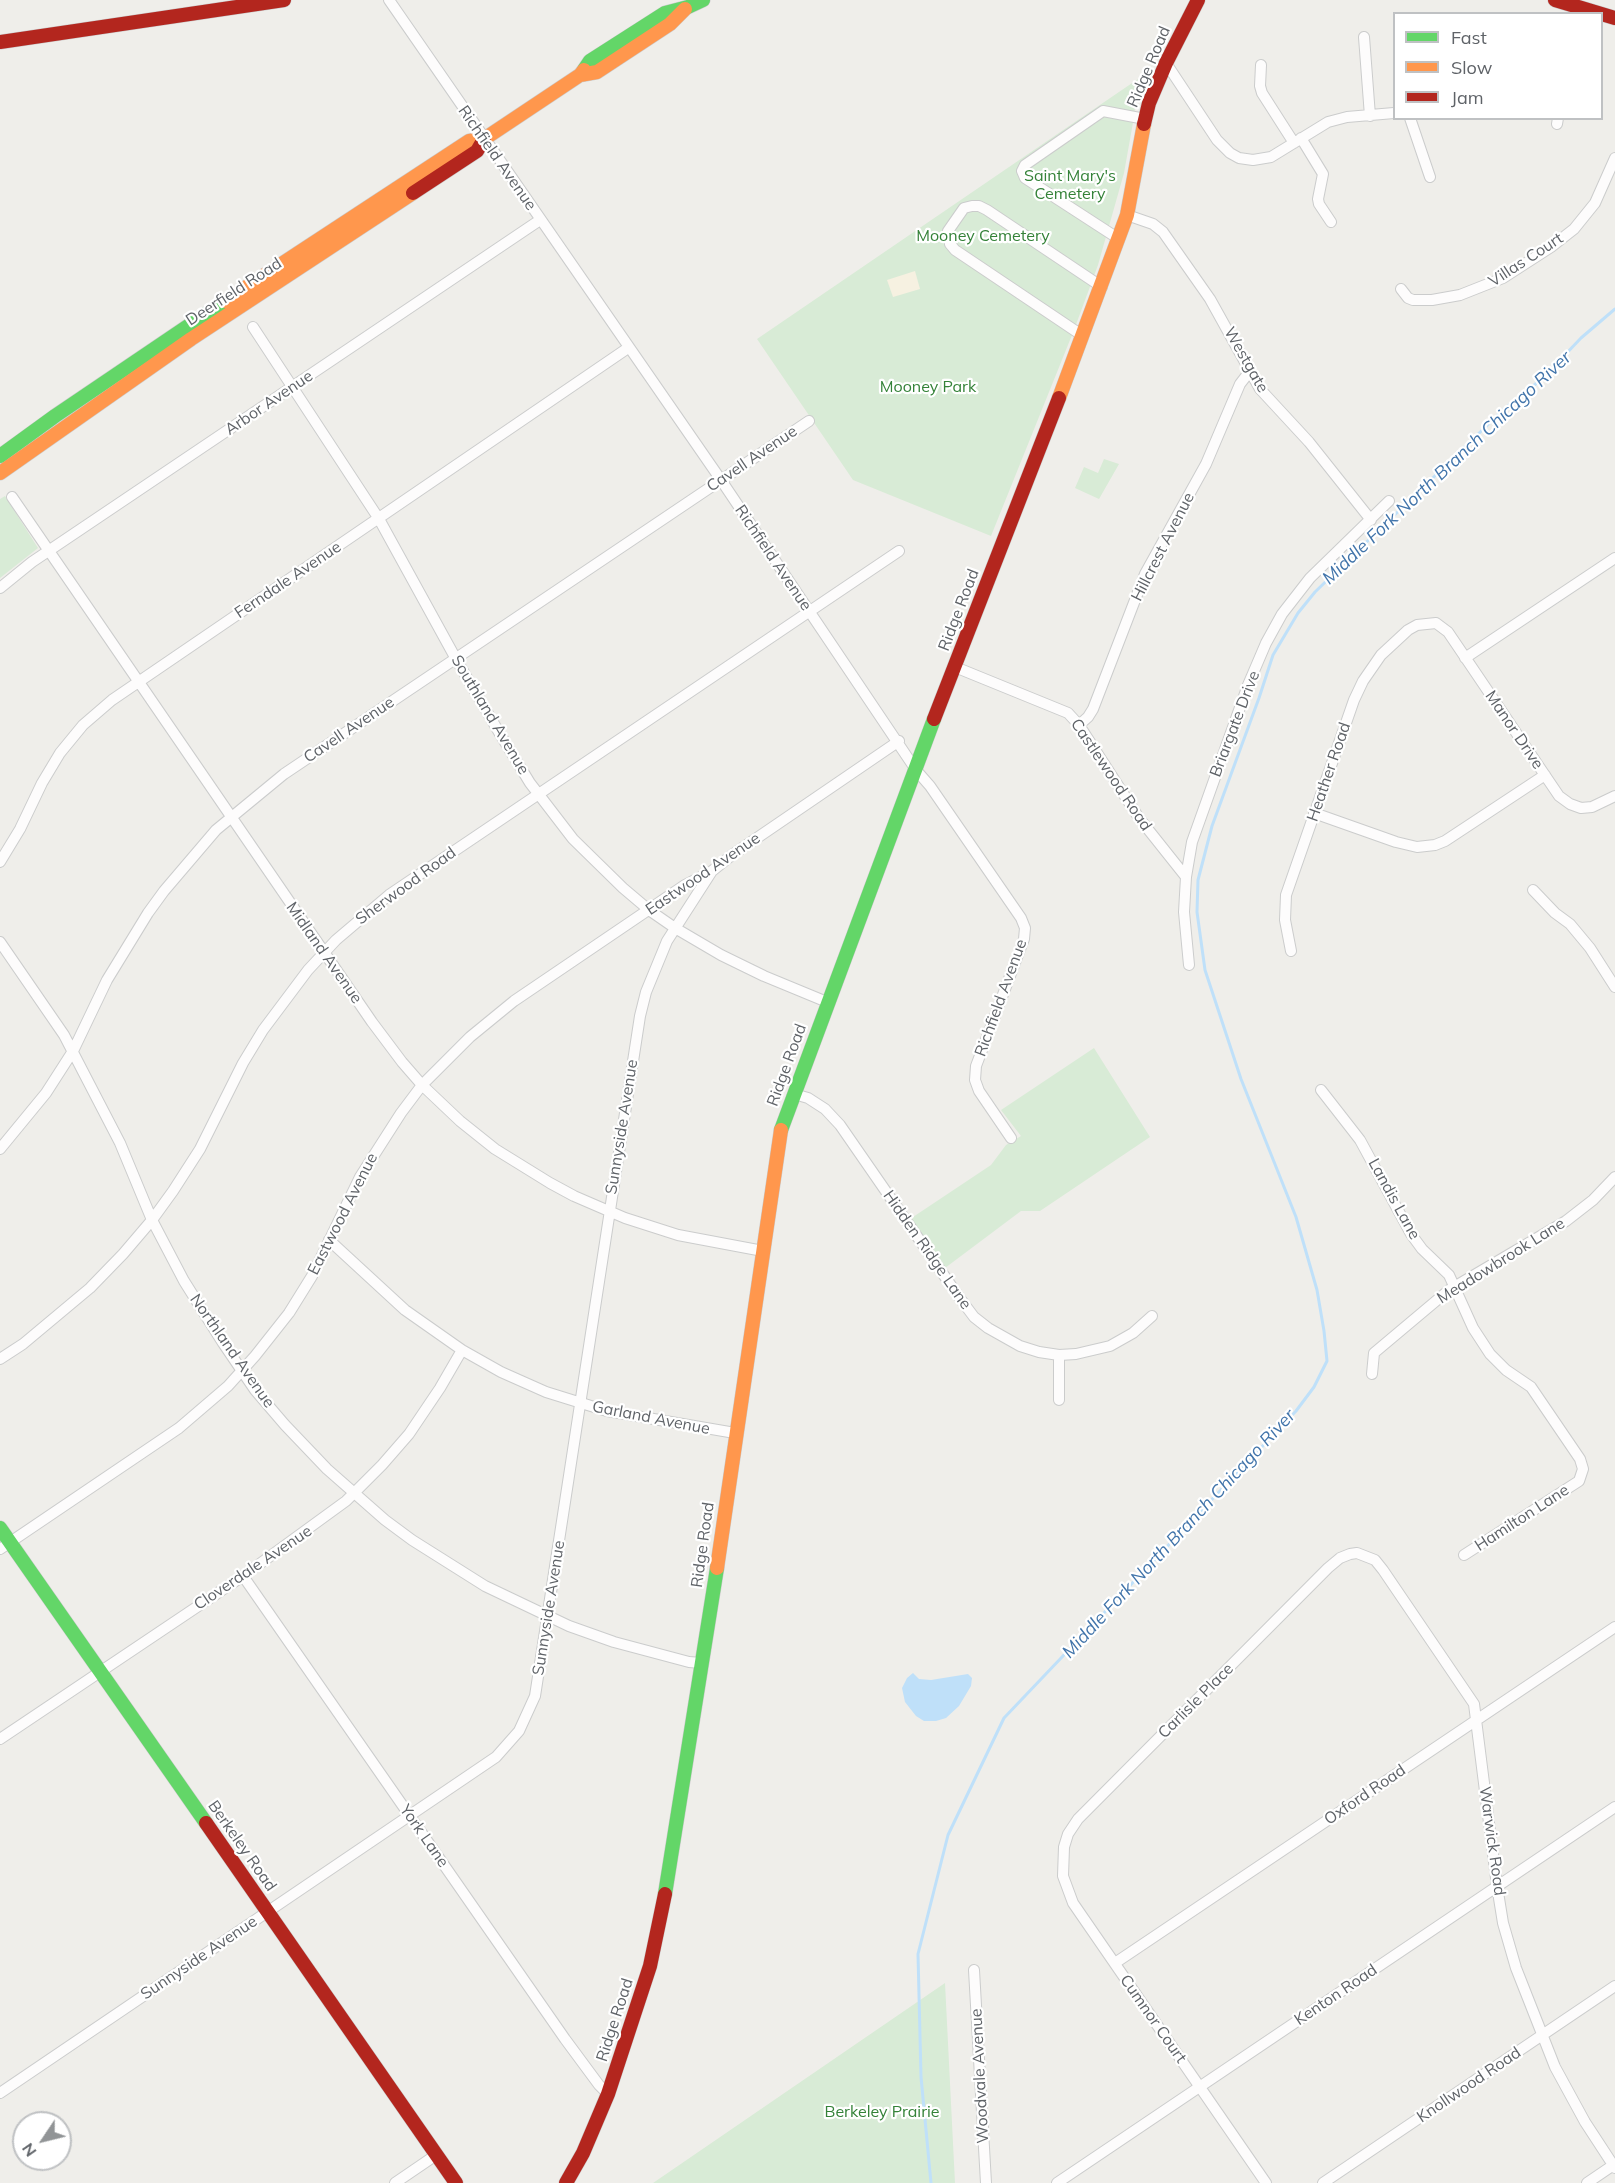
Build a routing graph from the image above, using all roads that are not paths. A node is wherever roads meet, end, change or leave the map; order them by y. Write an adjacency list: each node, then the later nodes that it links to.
1 (284, 0): 9 (street)
2 (389, 0): 16 (street, Richfield Avenue)
3 (703, 0): 16 (street, Deerfield Road)
4 (1198, 0): 10 (street, Ridge Road)
5 (1555, 0): 6 (street)
6 (1595, 8): 7 (street)
7 (1615, 18)
8 (1364, 37): 13 (street)
9 (0, 42)
10 (1166, 63): 14 (street, Ridge Road); 17 (street)
11 (1261, 65): 17 (street)
12 (1393, 113): 13 (street)
13 (1370, 116): 17 (street)
14 (1144, 119): 20 (street, Ridge Road); 23 (street)
15 (1411, 120): 19 (street)
16 (484, 139): 21 (street, Richfield Avenue); 32 (street, Deerfield Road); 33 (street, Deerfield Road)
17 (1298, 141): 22 (street)
18 (1615, 158): 25 (street, Villas Court)
19 (1430, 177)
20 (1127, 215): 23 (street, Ridge Road); 29 (street, Westgate)
21 (540, 220): 28 (street, Richfield Avenue); 30 (street, Arbor Avenue)
22 (1332, 222)
23 (1119, 239): 24 (street, Ridge Road)
24 (1102, 287): 27 (street, Ridge Road); 27 (street)
25 (1401, 289)
26 (253, 327): 30 (street, Southland Avenue)
27 (1083, 336): 47 (street, Ridge Road)
28 (628, 348): 34 (street, Richfield Avenue); 37 (street, Ferndale Avenue)
29 (1250, 371): 38 (street, Westgate); 49 (street, Hillcrest Avenue)
30 (294, 387): 37 (street, Southland Avenue); 40 (street, Arbor Avenue)
31 (808, 421): 34 (street, Cavell Avenue)
32 (0, 456)
33 (0, 473)
34 (721, 480): 43 (street, Richfield Avenue); 46 (street, Cavell Avenue)
35 (12, 497): 40 (street, Midland Avenue)
36 (1389, 501): 38 (street)
37 (379, 519): 46 (street, Southland Avenue); 48 (street, Ferndale Avenue)
38 (1371, 520): 59 (street, Briargate Drive)
39 (899, 551): 43 (street, Sherwood Road)
40 (49, 552): 42 (street, Arbor Avenue); 48 (street, Midland Avenue)
41 (1615, 558): 45 (street)
42 (0, 588)
43 (809, 612): 50 (street, Richfield Avenue); 53 (street, Sherwood Road)
44 (1427, 622): 45 (street, Manor Drive); 55 (street, Heather Road)
45 (1465, 658): 52 (street, Manor Drive)
46 (456, 659): 53 (street, Southland Avenue); 56 (street, Cavell Avenue)
47 (955, 667): 49 (street, Castlewood Road); 51 (street, Ridge Road)
48 (138, 682): 56 (street, Midland Avenue); 57 (street, Ferndale Avenue)
49 (1079, 725): 59 (street, Castlewood Road)
50 (898, 741): 51 (street, Richfield Avenue); 58 (street, Eastwood Avenue)
51 (916, 770): 68 (street, Ridge Road); 73 (street, Richfield Avenue)
52 (1545, 775): 54 (street, Manor Drive); 55 (street)
53 (538, 794): 61 (street, Southland Avenue); 65 (street, Sherwood Road)
54 (1615, 796)
55 (1314, 813): 64 (street, Heather Road)
56 (230, 817): 65 (street, Midland Avenue); 69 (street, Cavell Avenue)
57 (0, 862)
58 (712, 871): 61 (street, Eastwood Avenue); 62 (street, Sunnyside Avenue)
59 (1186, 877): 66 (street, Briargate Drive)
60 (1533, 890): 67 (street)
61 (649, 910): 62 (street, Southland Avenue); 70 (street, Eastwood Avenue)
62 (675, 928): 68 (street, Southland Avenue); 76 (street, Sunnyside Avenue)
63 (0, 942): 69 (street, Northland Avenue)
64 (1291, 951)
65 (324, 953): 70 (street, Midland Avenue); 77 (street, Sherwood Road)
66 (1189, 965)
67 (1615, 987)
68 (827, 1002): 72 (street, Ridge Road)
69 (73, 1051): 74 (street, Cavell Avenue); 77 (street, Northland Avenue)
70 (422, 1085): 76 (street, Midland Avenue); 78 (street, Eastwood Avenue)
71 (1321, 1090): 80 (street, Landis Lane)
72 (794, 1094): 79 (street, Ridge Road); 83 (street, Hidden Ridge Lane)
73 (1011, 1138)
74 (0, 1149)
75 (1615, 1177): 80 (street, Meadowbrook Lane)
76 (609, 1212): 79 (street, Midland Avenue); 88 (street, Sunnyside Avenue)
77 (152, 1220): 84 (street, Sherwood Road); 85 (street, Northland Avenue)
78 (329, 1240): 82 (street, Garland Avenue); 85 (street, Eastwood Avenue)
79 (763, 1251): 89 (street, Ridge Road)
80 (1456, 1286): 86 (street, Meadowbrook Lane); 90 (street, Landis Lane)
81 (1152, 1316): 83 (street, Hidden Ridge Lane)
82 (462, 1350): 88 (street, Garland Avenue); 91 (street, Cloverdale Avenue)
83 (1059, 1355): 87 (street)
84 (0, 1359)
85 (242, 1371): 91 (street, Northland Avenue); 93 (street, Eastwood Avenue)
86 (1372, 1374)
87 (1059, 1400)
88 (579, 1403): 89 (street, Garland Avenue); 97 (street, Sunnyside Avenue)
89 (735, 1433): 99 (street, Ridge Road)
90 (1579, 1481): 94 (street, Hamilton Lane)
91 (353, 1494): 96 (street, Cloverdale Avenue); 97 (street, Northland Avenue)
92 (0, 1528): 93 (street, Berkeley Road)
93 (5, 1545): 100 (street, Berkeley Road)
94 (1464, 1555)
95 (1338, 1560): 101 (street, Warwick Road); 105 (street, Carlisle Place)
96 (243, 1576): 100 (street, Cloverdale Avenue); 104 (street, York Lane)
97 (548, 1616): 99 (street, Northland Avenue); 104 (street, Sunnyside Avenue)
98 (1615, 1627): 101 (street, Oxford Road)
99 (701, 1663): 114 (street, Ridge Road)
100 (100, 1671): 102 (street, Cloverdale Avenue); 107 (street, Berkeley Road)
101 (1476, 1720): 106 (street, Warwick Road); 108 (street, Oxford Road)
102 (0, 1739)
103 (1615, 1807): 106 (street, Kenton Road)
104 (410, 1815): 107 (street, Sunnyside Avenue); 114 (street, York Lane)
105 (1064, 1847): 108 (street, Cumnor Court)
106 (1497, 1886): 111 (street, Warwick Road); 112 (street, Kenton Road)
107 (268, 1911): 113 (street, Sunnyside Avenue); 115 (street, Berkeley Road)
108 (1115, 1963): 112 (street, Cumnor Court)
109 (974, 1970): 120 (street, Woodvale Avenue)
110 (1615, 1986): 111 (street, Knollwood Road)
111 (1542, 2035): 116 (street, Warwick Road); 123 (street, Knollwood Road)
112 (1200, 2087): 121 (street, Kenton Road); 122 (street, Cumnor Court)
113 (0, 2093)
114 (608, 2094): 119 (street, Ridge Road)
115 (436, 2155): 117 (street); 118 (street, Berkeley Road)
116 (1614, 2165): 124 (street)
117 (395, 2183)
118 (456, 2183)
119 (566, 2183)
120 (986, 2183)
121 (1057, 2183)
122 (1266, 2183)
123 (1323, 2183)
124 (1587, 2183)

